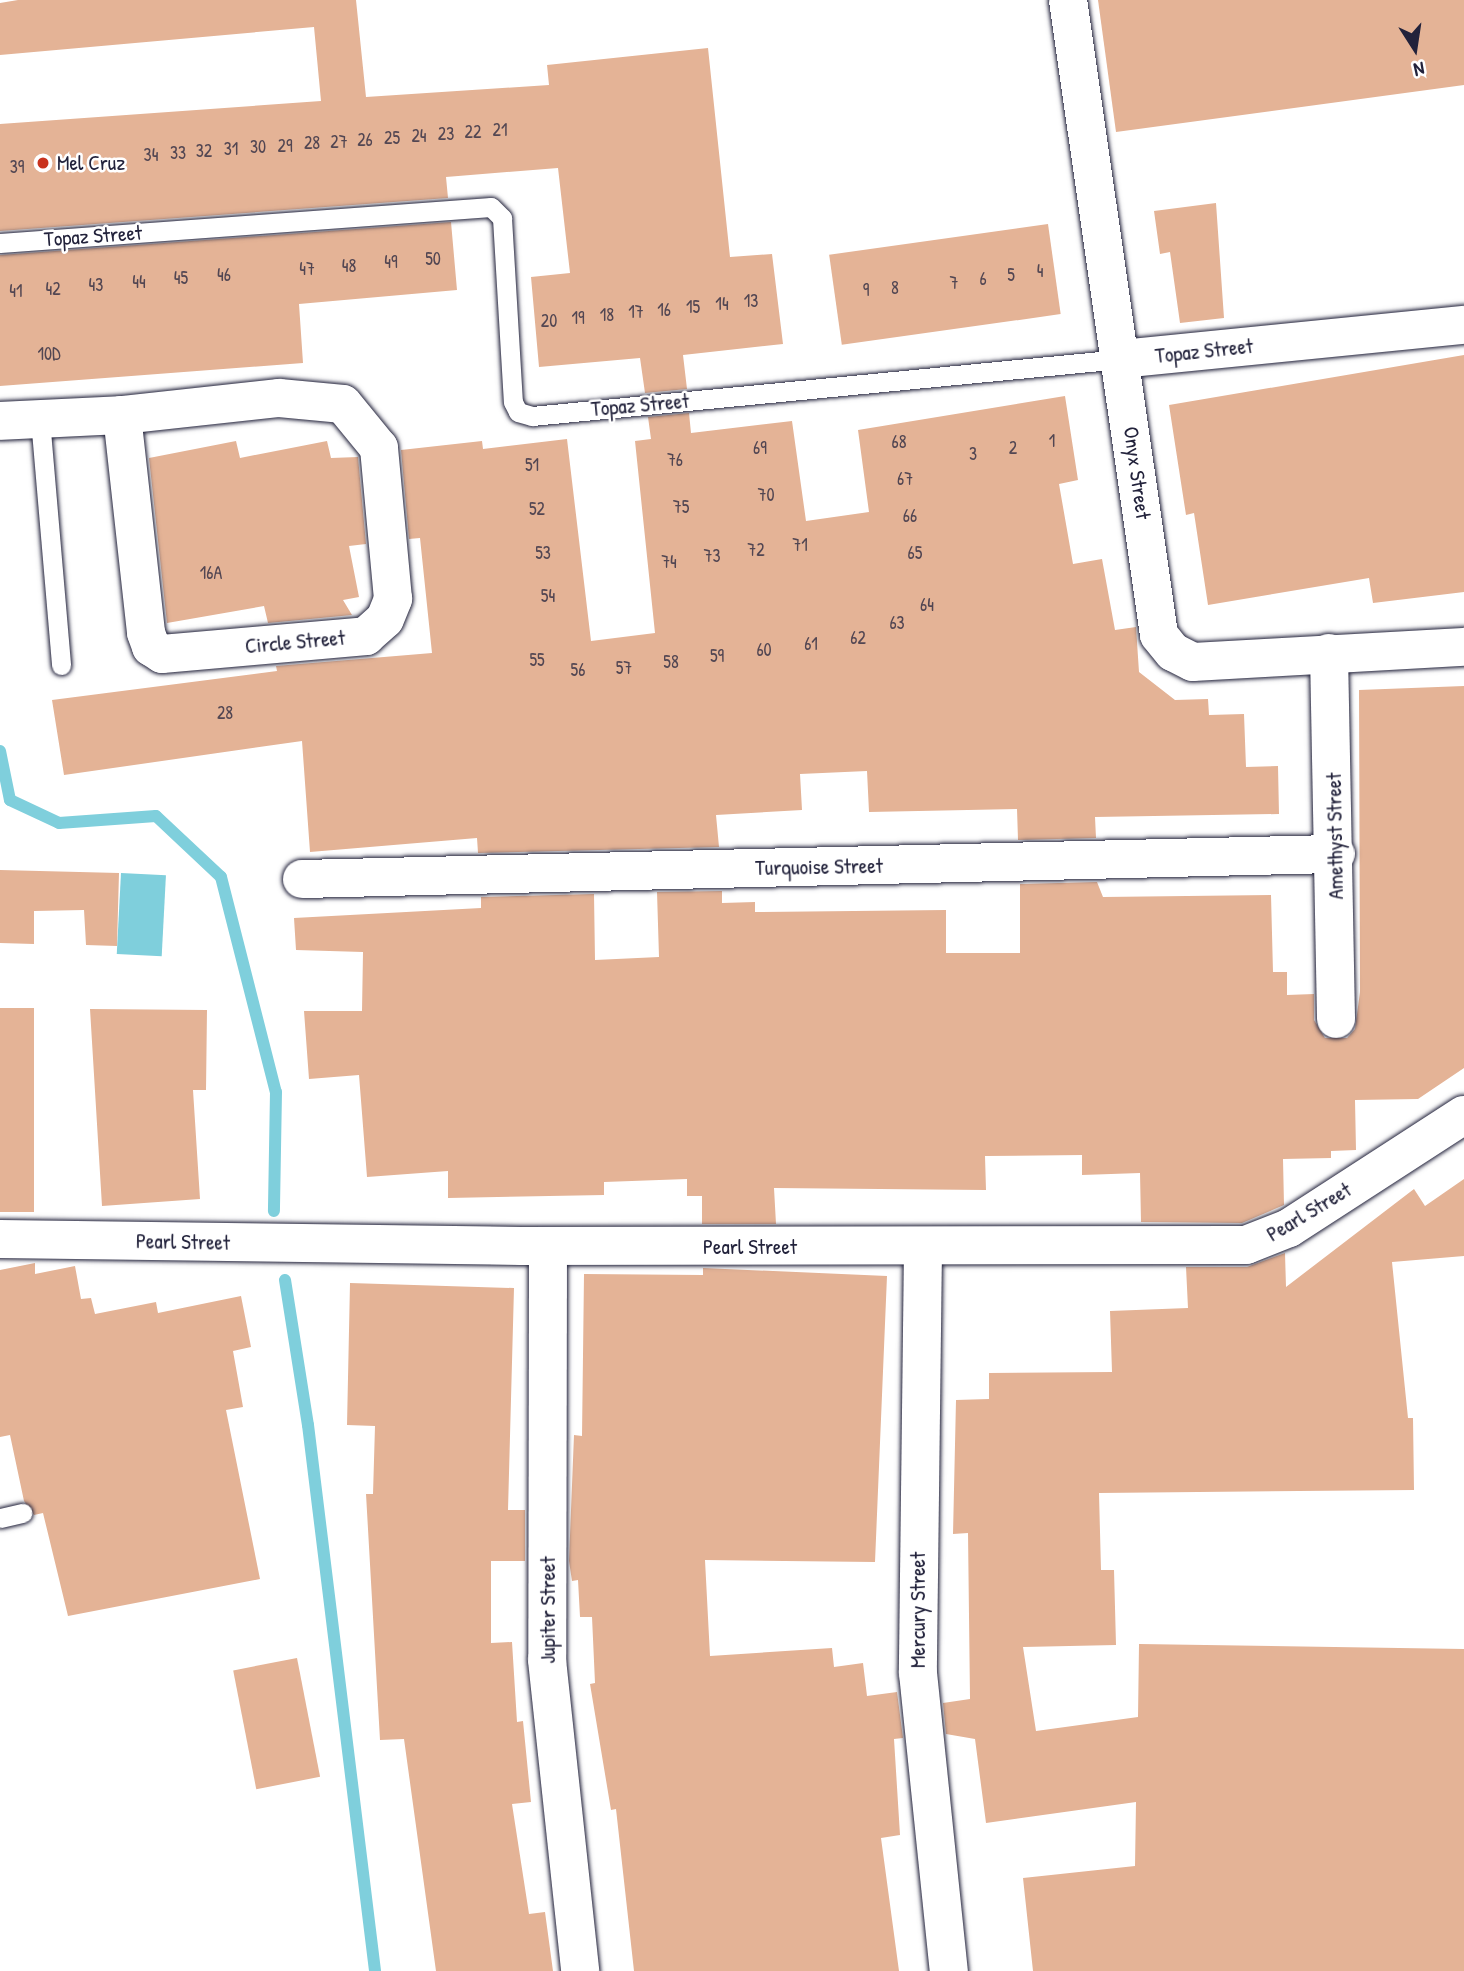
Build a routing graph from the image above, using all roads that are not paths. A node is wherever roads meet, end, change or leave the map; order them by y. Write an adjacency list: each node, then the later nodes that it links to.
1 (1068, 0): 4 (street, Onyx Street)
2 (0, 243): 4 (lane, Topaz Street)
3 (1464, 324): 4 (street, Topaz Street)
4 (1121, 359): 9 (street, Onyx Street)
5 (122, 415): 5 (street, Circle Street); 6 (street, Circle Street)
6 (40, 419): 7 (street, Circle Street); 10 (lane)
7 (0, 421)
8 (1464, 647): 9 (street, Onyx Street)
9 (1329, 653): 11 (street, Amethyst Street)
10 (61, 665)
11 (1336, 854): 12 (street, Turquoise Street); 13 (street, Amethyst Street)
12 (302, 879)
13 (1336, 1019)
14 (1464, 1115): 17 (street, Pearl Street)
15 (0, 1239): 16 (street, Pearl Street)
16 (548, 1246): 17 (street, Pearl Street); 20 (street, Jupiter Street)
17 (923, 1248): 21 (street, Mercury Street)
18 (22, 1513): 19 (lane)
19 (0, 1518)
20 (580, 1971)
21 (949, 1971)

